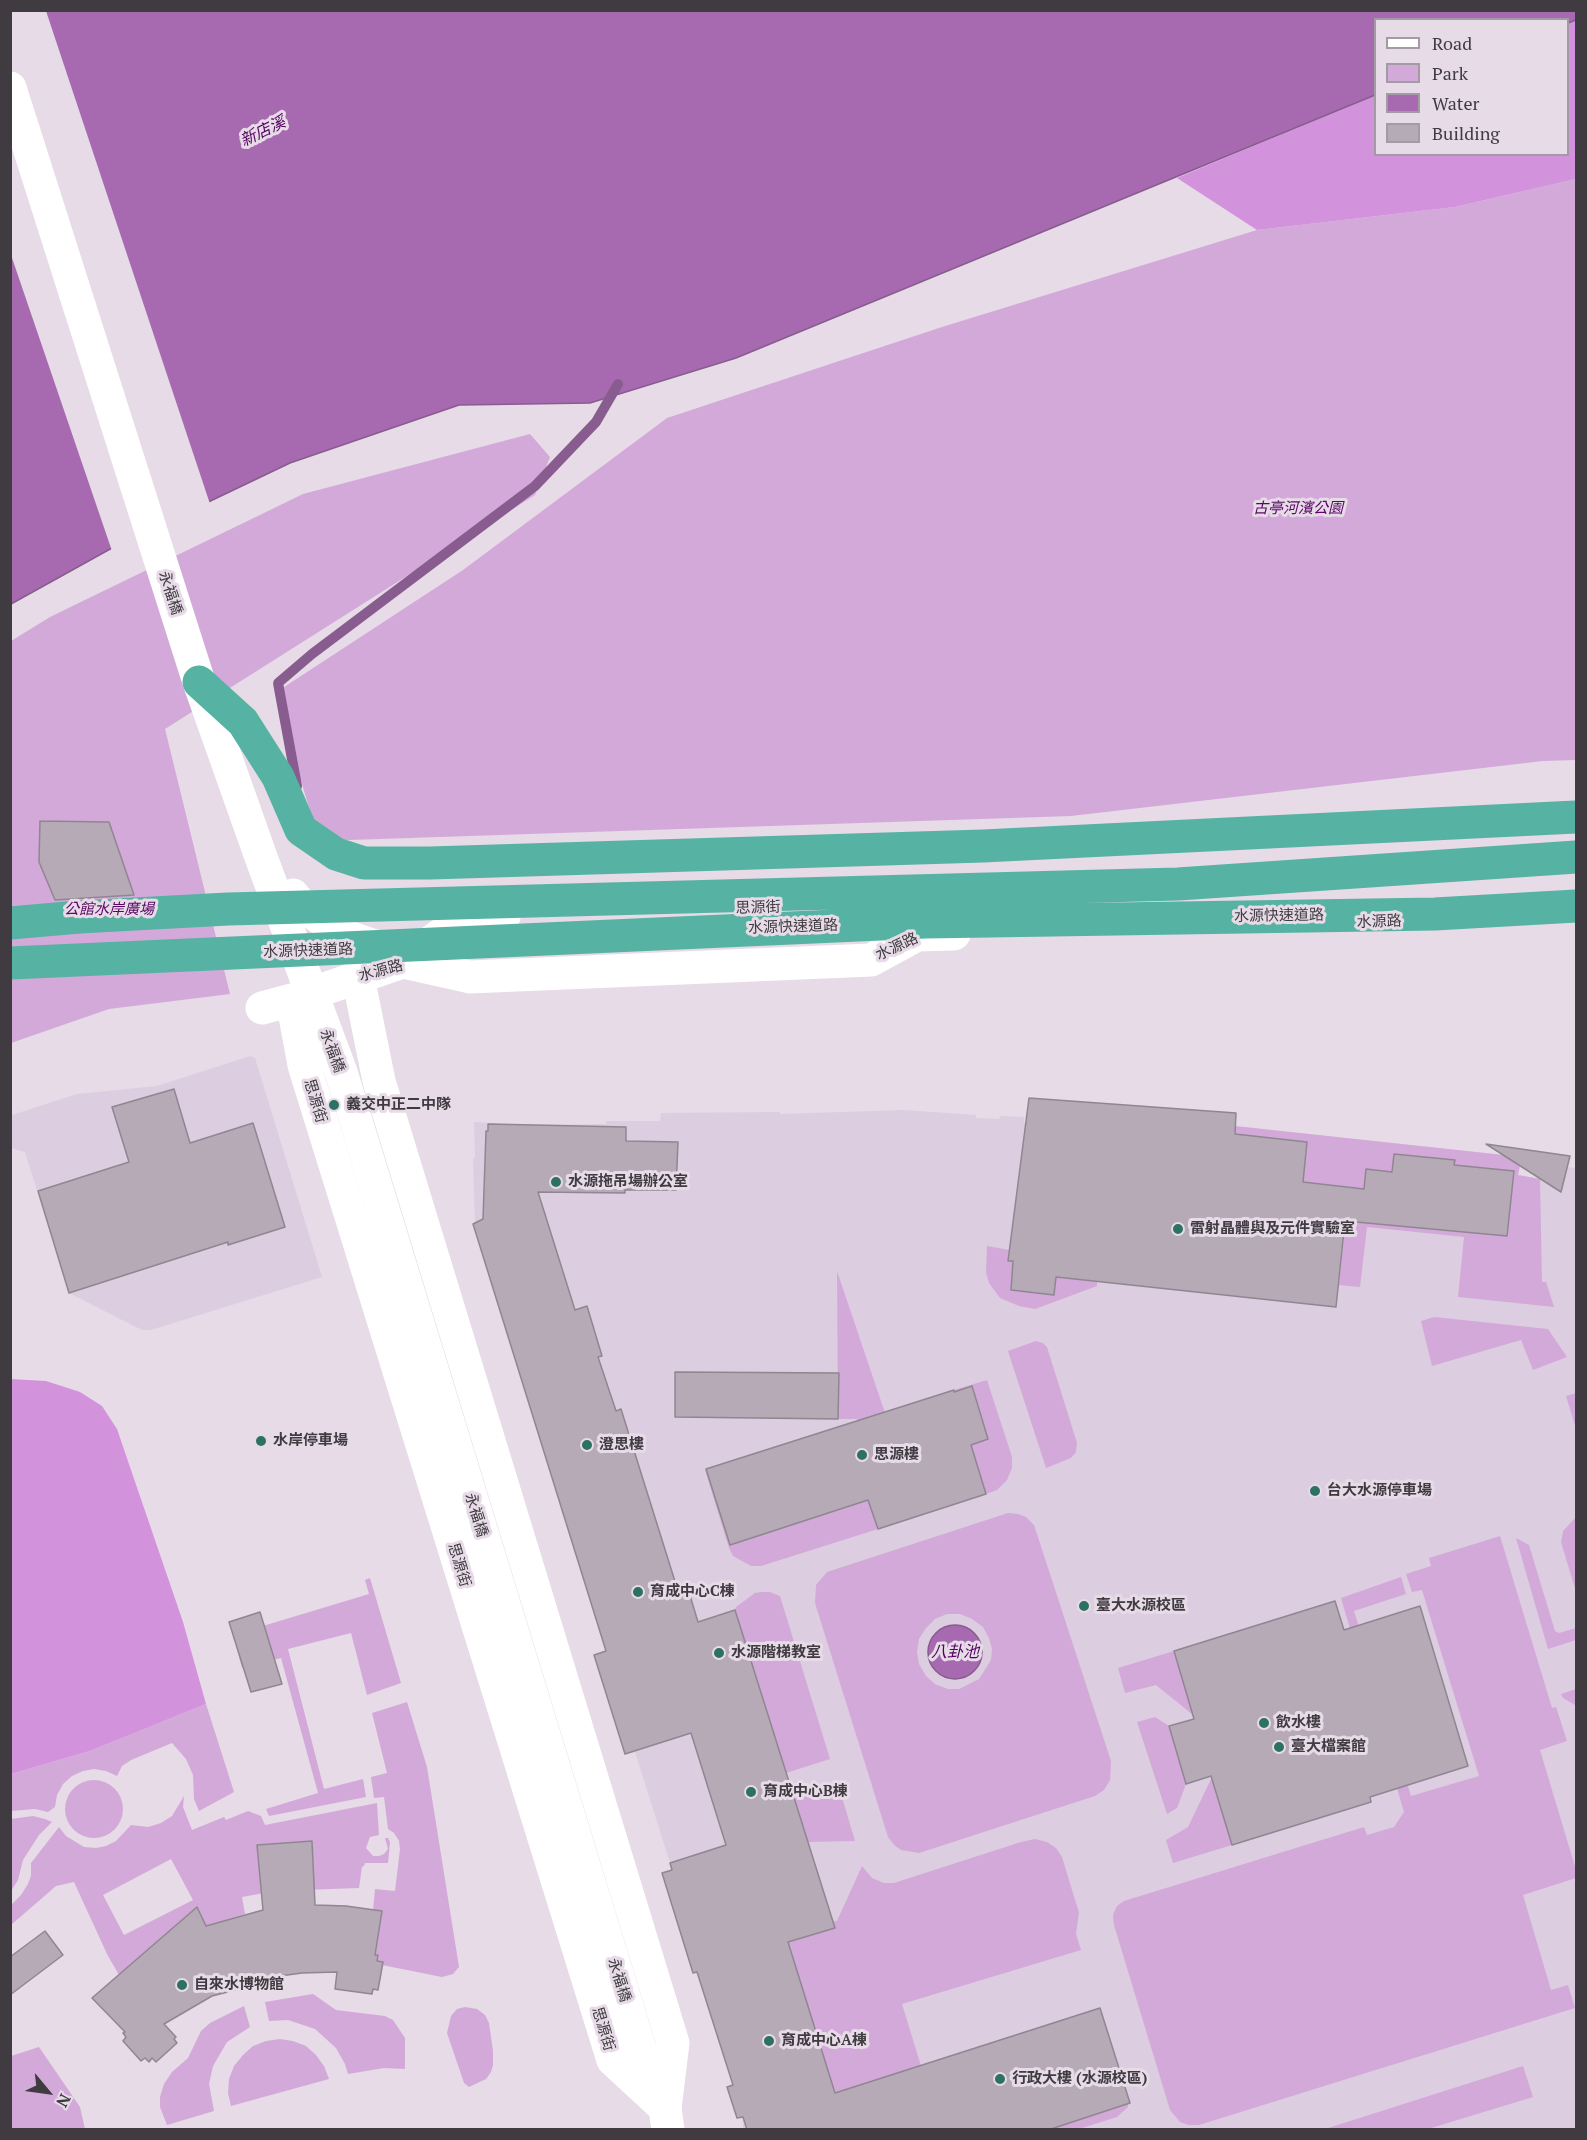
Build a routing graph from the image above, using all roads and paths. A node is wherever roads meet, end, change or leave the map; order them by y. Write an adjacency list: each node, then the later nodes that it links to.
1 (10, 88): 2 (street, 永福橋)
2 (199, 682): 3 (highway); 5 (street, 永福橋)
3 (1576, 817)
4 (1576, 857): 8 (highway)
5 (262, 860): 9 (street); 15 (street, 永福橋)
6 (1576, 906): 12 (highway, 水源快速道路)
7 (1576, 916): 10 (street, 水源路)
8 (10, 923)
9 (870, 926): 10 (street); 11 (street, 思源街)
10 (917, 935): 11 (street, 水源路)
11 (403, 962): 13 (street, 水源路)
12 (10, 963)
13 (358, 977): 14 (street, 水源路); 15 (street)
14 (277, 1004): 15 (street, 思源街)
15 (666, 2119)

